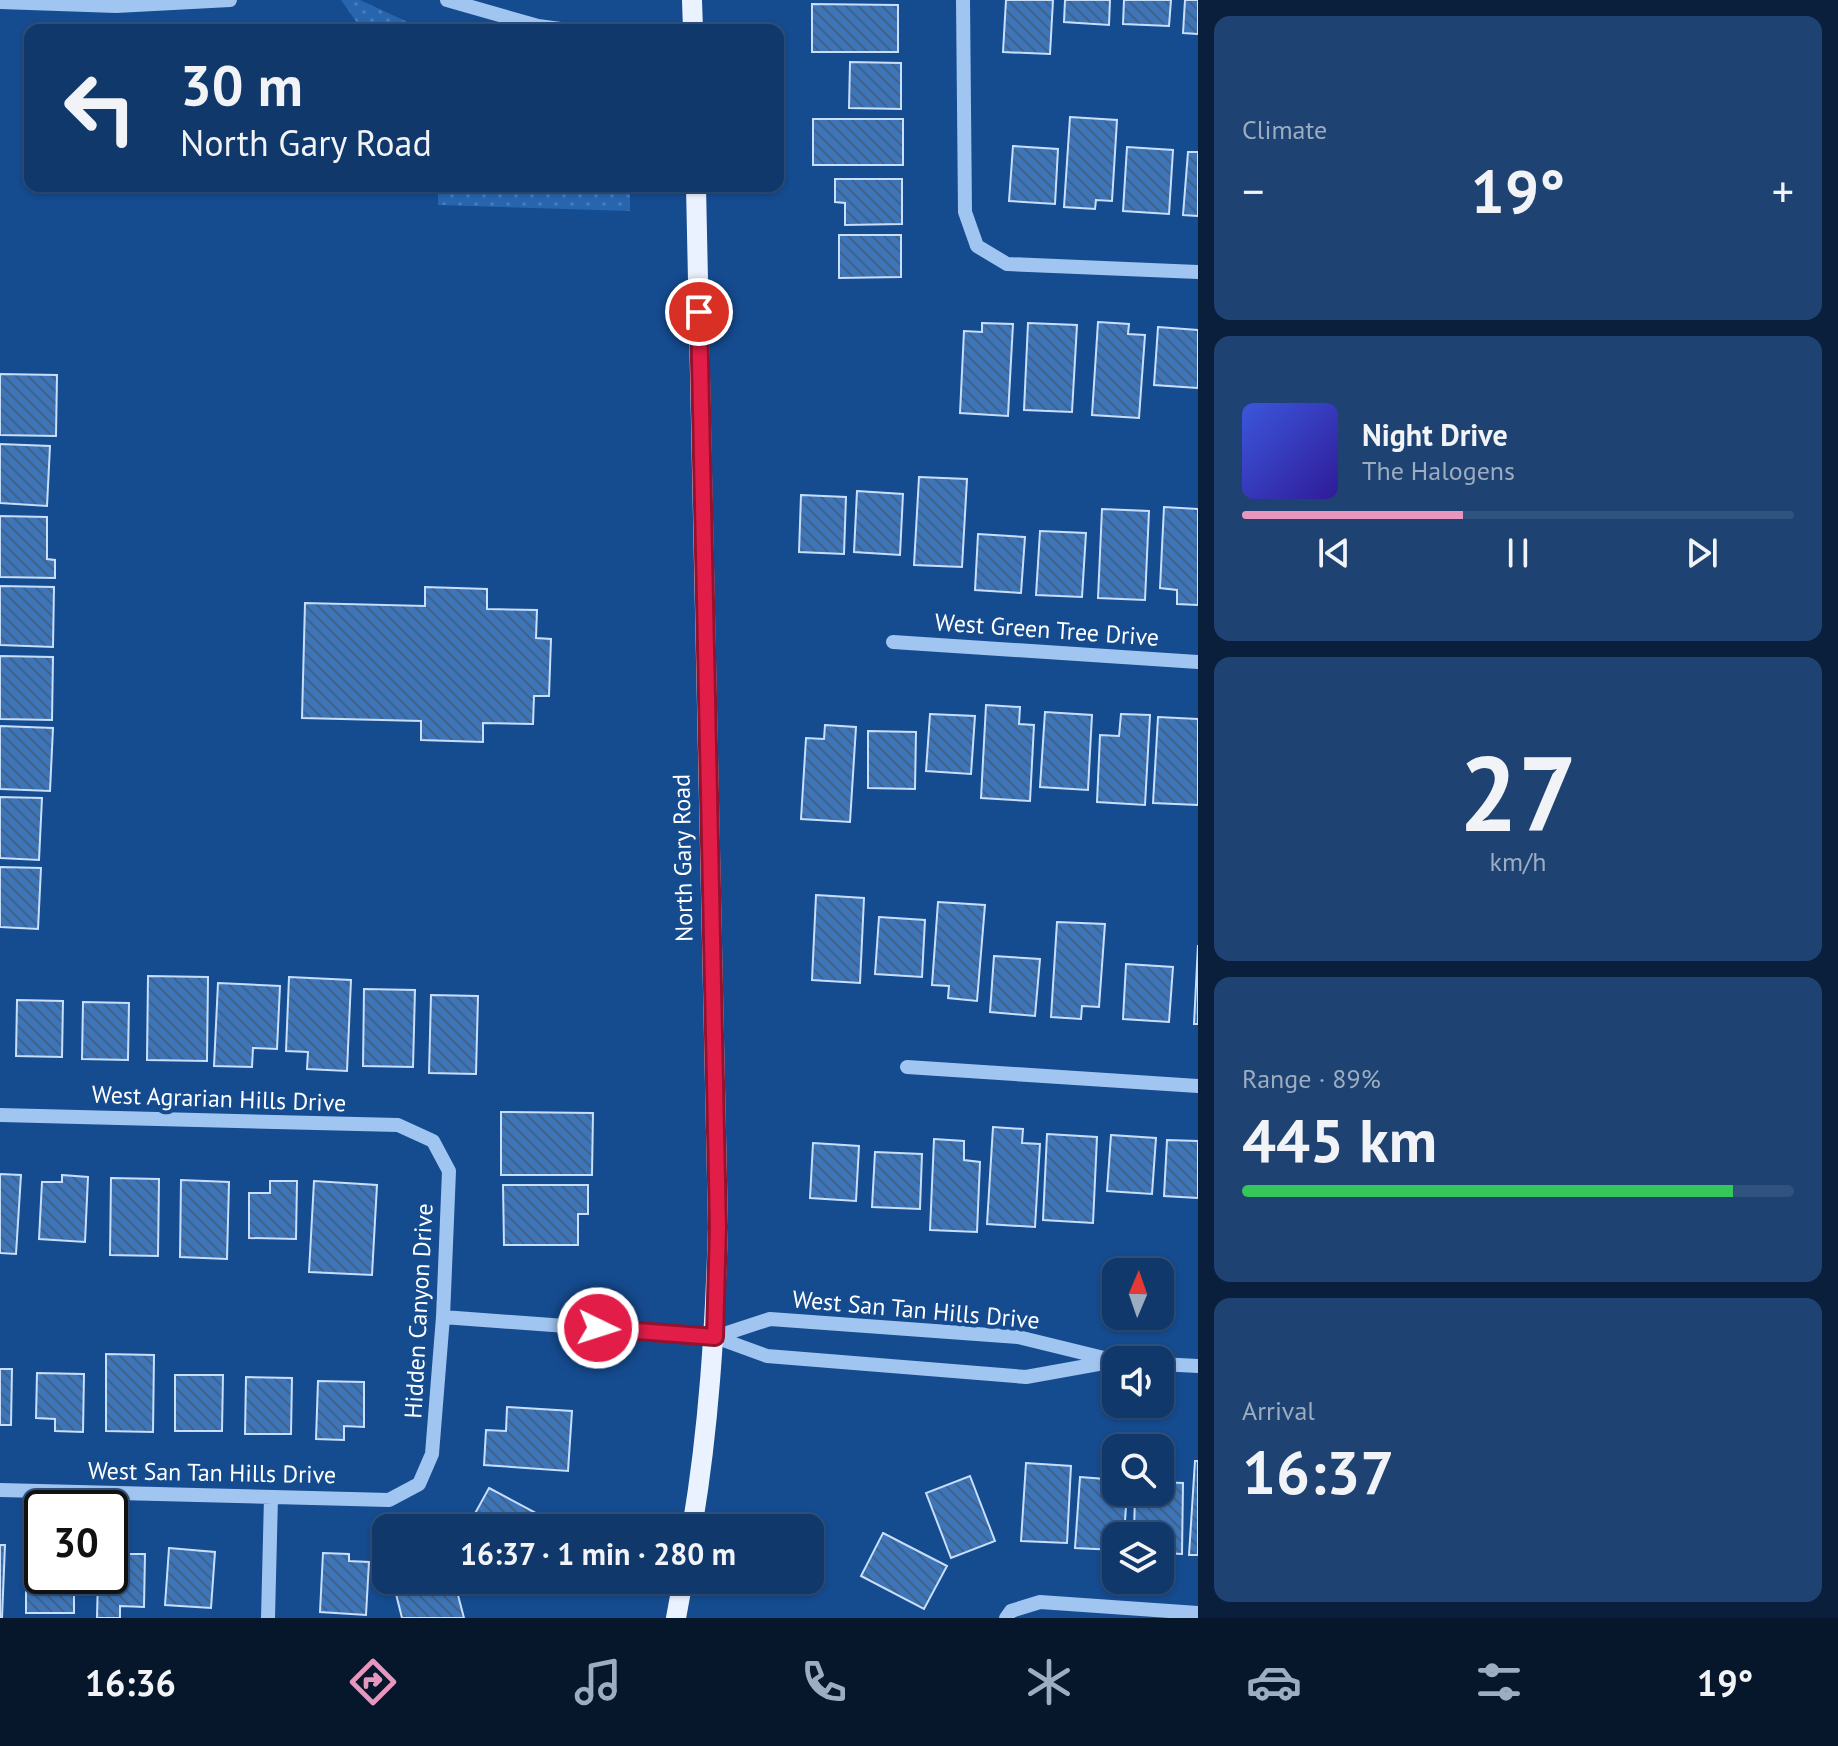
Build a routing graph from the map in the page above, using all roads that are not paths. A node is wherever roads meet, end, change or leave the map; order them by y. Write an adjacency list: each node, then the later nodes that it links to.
1 (230, 0): 5 (street)
2 (447, 0): 6 (street)
3 (692, 0): 7 (main road)
4 (963, 0): 9 (street)
5 (0, 2)
6 (531, 24)
7 (693, 24)
8 (696, 192): 17 (main road, North Gary Road)
9 (1198, 272)
10 (893, 642): 11 (street, West Green Tree Drive)
11 (1198, 662)
12 (907, 1067): 13 (street)
13 (1198, 1086)
14 (0, 1115): 15 (street, West Agrarian Hills Drive)
15 (433, 1141): 16 (street, Hidden Canyon Drive)
16 (443, 1317): 17 (street, West San Tan Hills Drive); 22 (street, Hidden Canyon Drive)
17 (715, 1337): 18 (street, West San Tan Hills Drive); 19 (street, West San Tan Hills Drive); 25 (main road, North Gary Road)
18 (1102, 1358)
19 (1102, 1363)
20 (1174, 1365): 21 (street)
21 (1198, 1366)
22 (419, 1484): 24 (street, West San Tan Hills Drive)
23 (0, 1490): 24 (street, West San Tan Hills Drive)
24 (271, 1497): 29 (street)
25 (694, 1514)
26 (680, 1594): 30 (main road)
27 (1198, 1613): 28 (street)
28 (1008, 1614)
29 (268, 1618)
30 (676, 1618)

